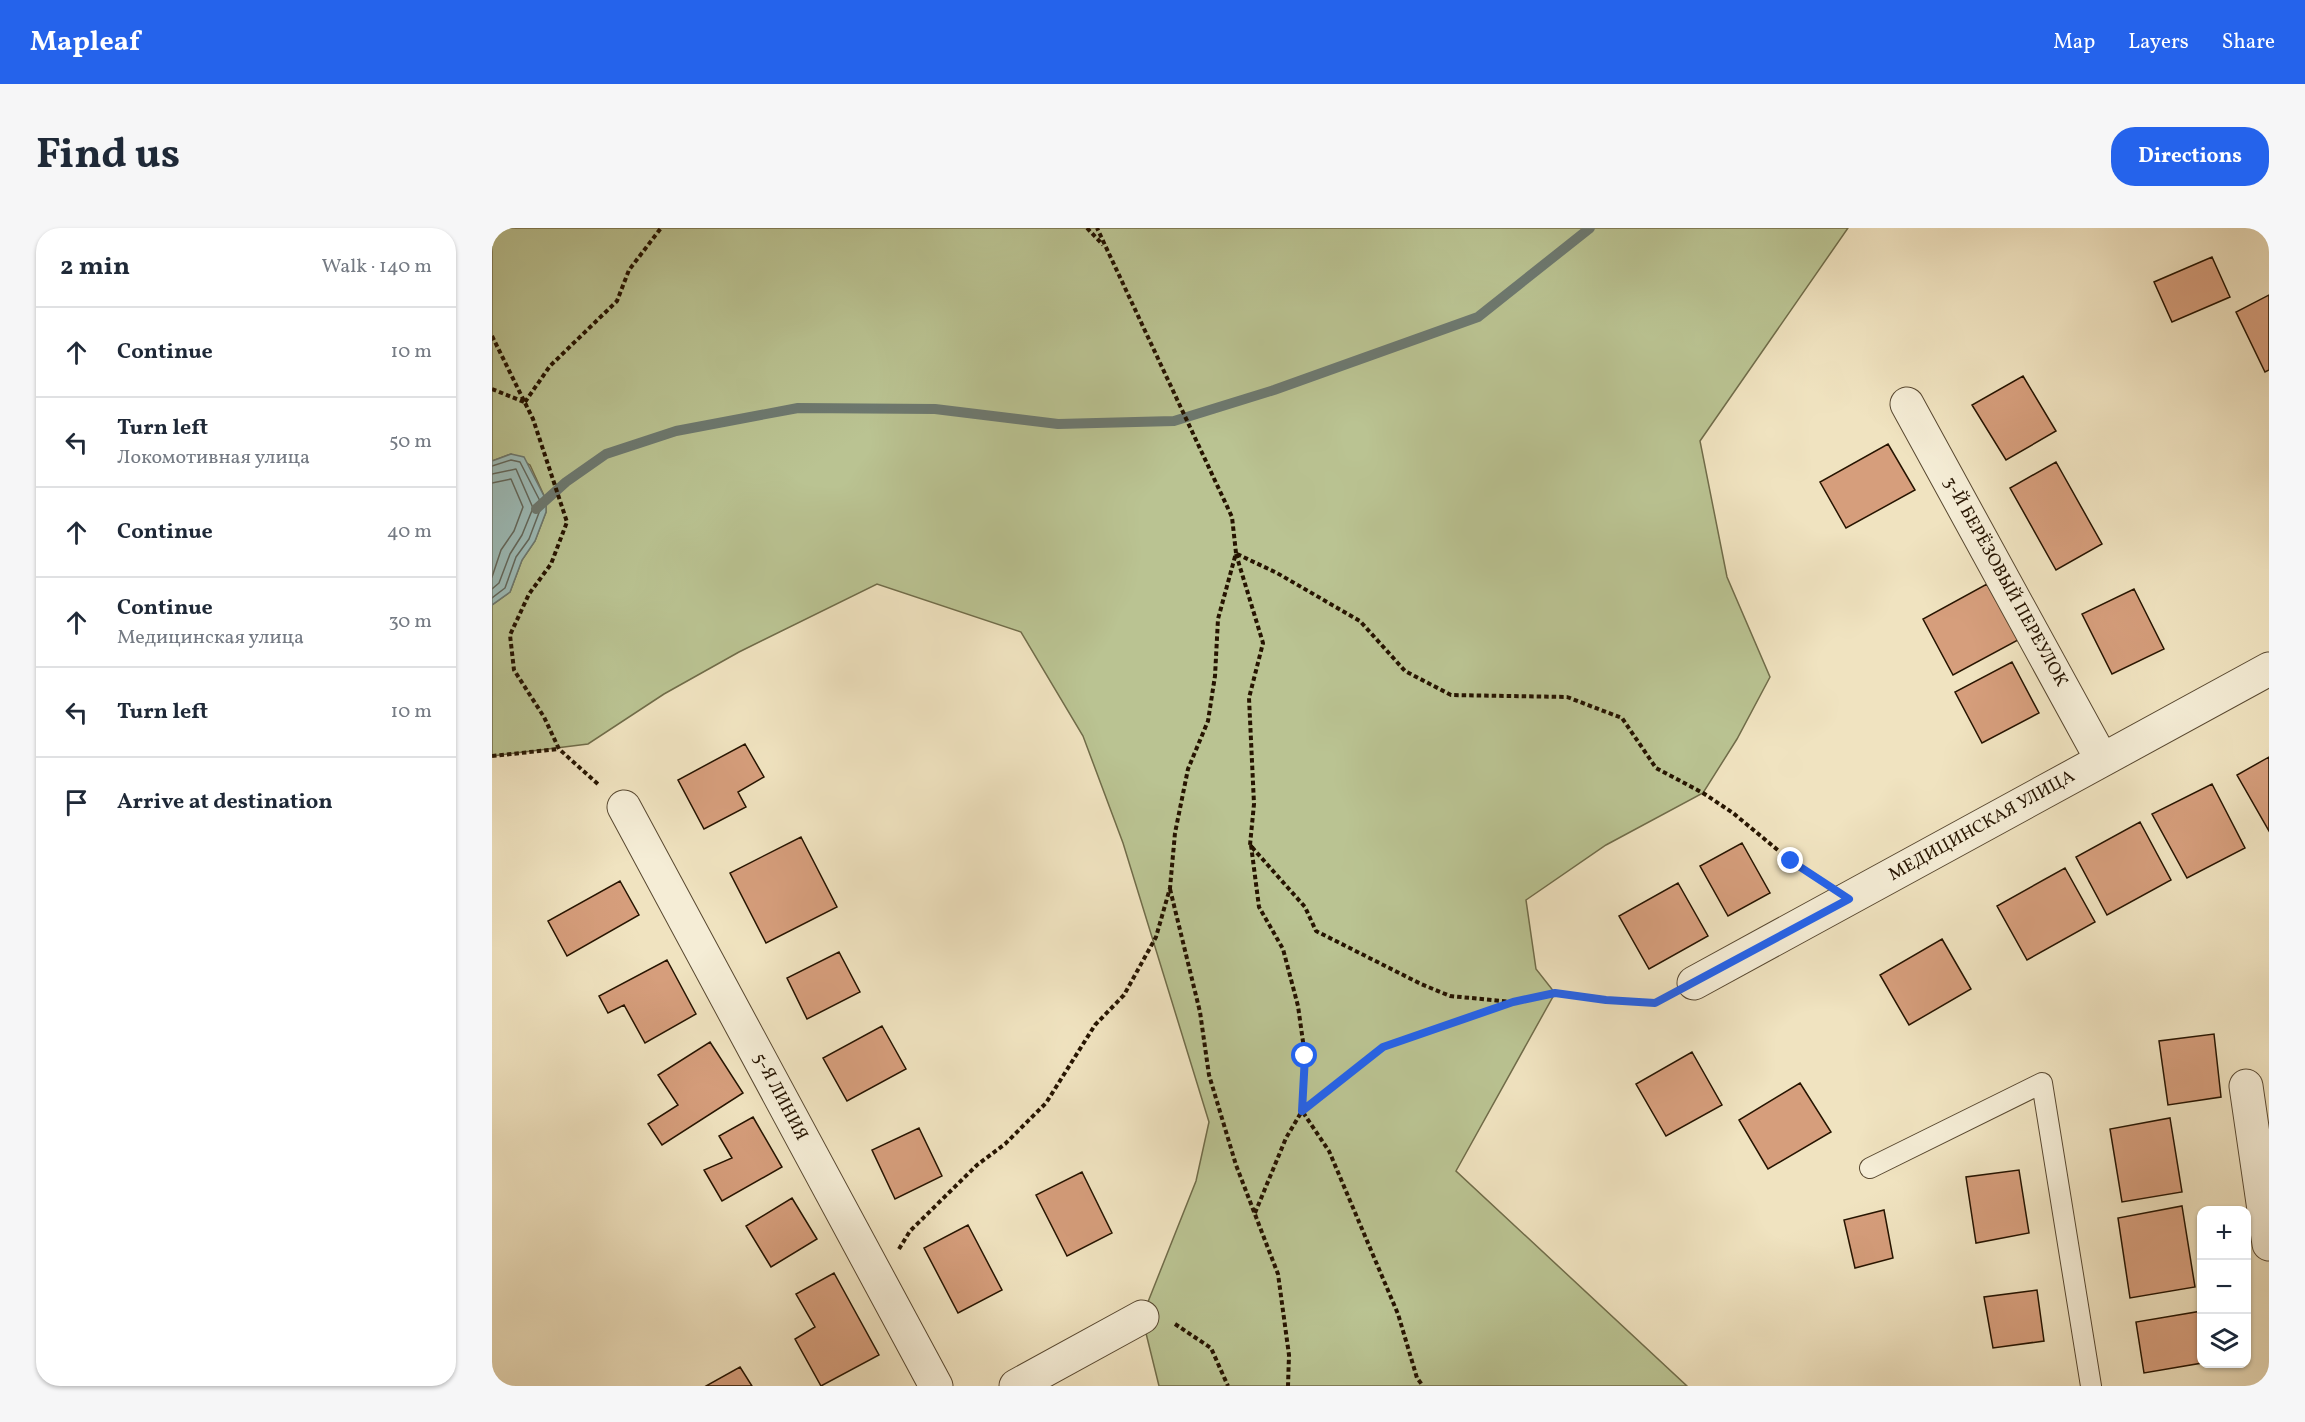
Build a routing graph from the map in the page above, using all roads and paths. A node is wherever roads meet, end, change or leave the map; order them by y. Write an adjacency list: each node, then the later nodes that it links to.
1 (661, 228): 7 (path)
2 (1087, 228): 4 (path)
3 (1097, 228): 4 (path)
4 (1105, 248): 9 (path)
5 (492, 336): 7 (path)
6 (492, 389): 7 (path)
7 (525, 403): 11 (path)
8 (1907, 404): 13 (street, 3-Й БЕРЁЗОВЫЙ ПЕРЕУЛОК)
9 (1236, 554): 15 (path); 16 (path); 17 (path)
10 (2269, 669): 13 (street, МЕДИЦИНСКАЯ УЛИЦА)
11 (559, 749): 12 (path); 14 (path)
12 (492, 756)
13 (2102, 760): 17 (street, МЕДИЦИНСКАЯ УЛИЦА)
14 (624, 807): 25 (street, 5-Я ЛИНИЯ)
15 (1251, 845): 19 (path); 21 (path)
16 (1170, 888): 23 (path); 25 (path)
17 (1849, 899): 18 (street, МЕДИЦИНСКАЯ УЛИЦА)
18 (1694, 983): 19 (path)
19 (1513, 1002): 21 (path)
20 (2246, 1086): 24 (street)
21 (1302, 1111): 23 (path); 31 (path)
22 (1870, 1168): 32 (lane)
23 (1255, 1214): 30 (path)
24 (2269, 1244)
25 (879, 1280): 27 (street, 5-Я ЛИНИЯ)
26 (1142, 1317): 28 (street); 29 (path)
27 (936, 1386)
28 (1016, 1386)
29 (1228, 1386)
30 (1288, 1386)
31 (1423, 1386)
32 (2091, 1386)

